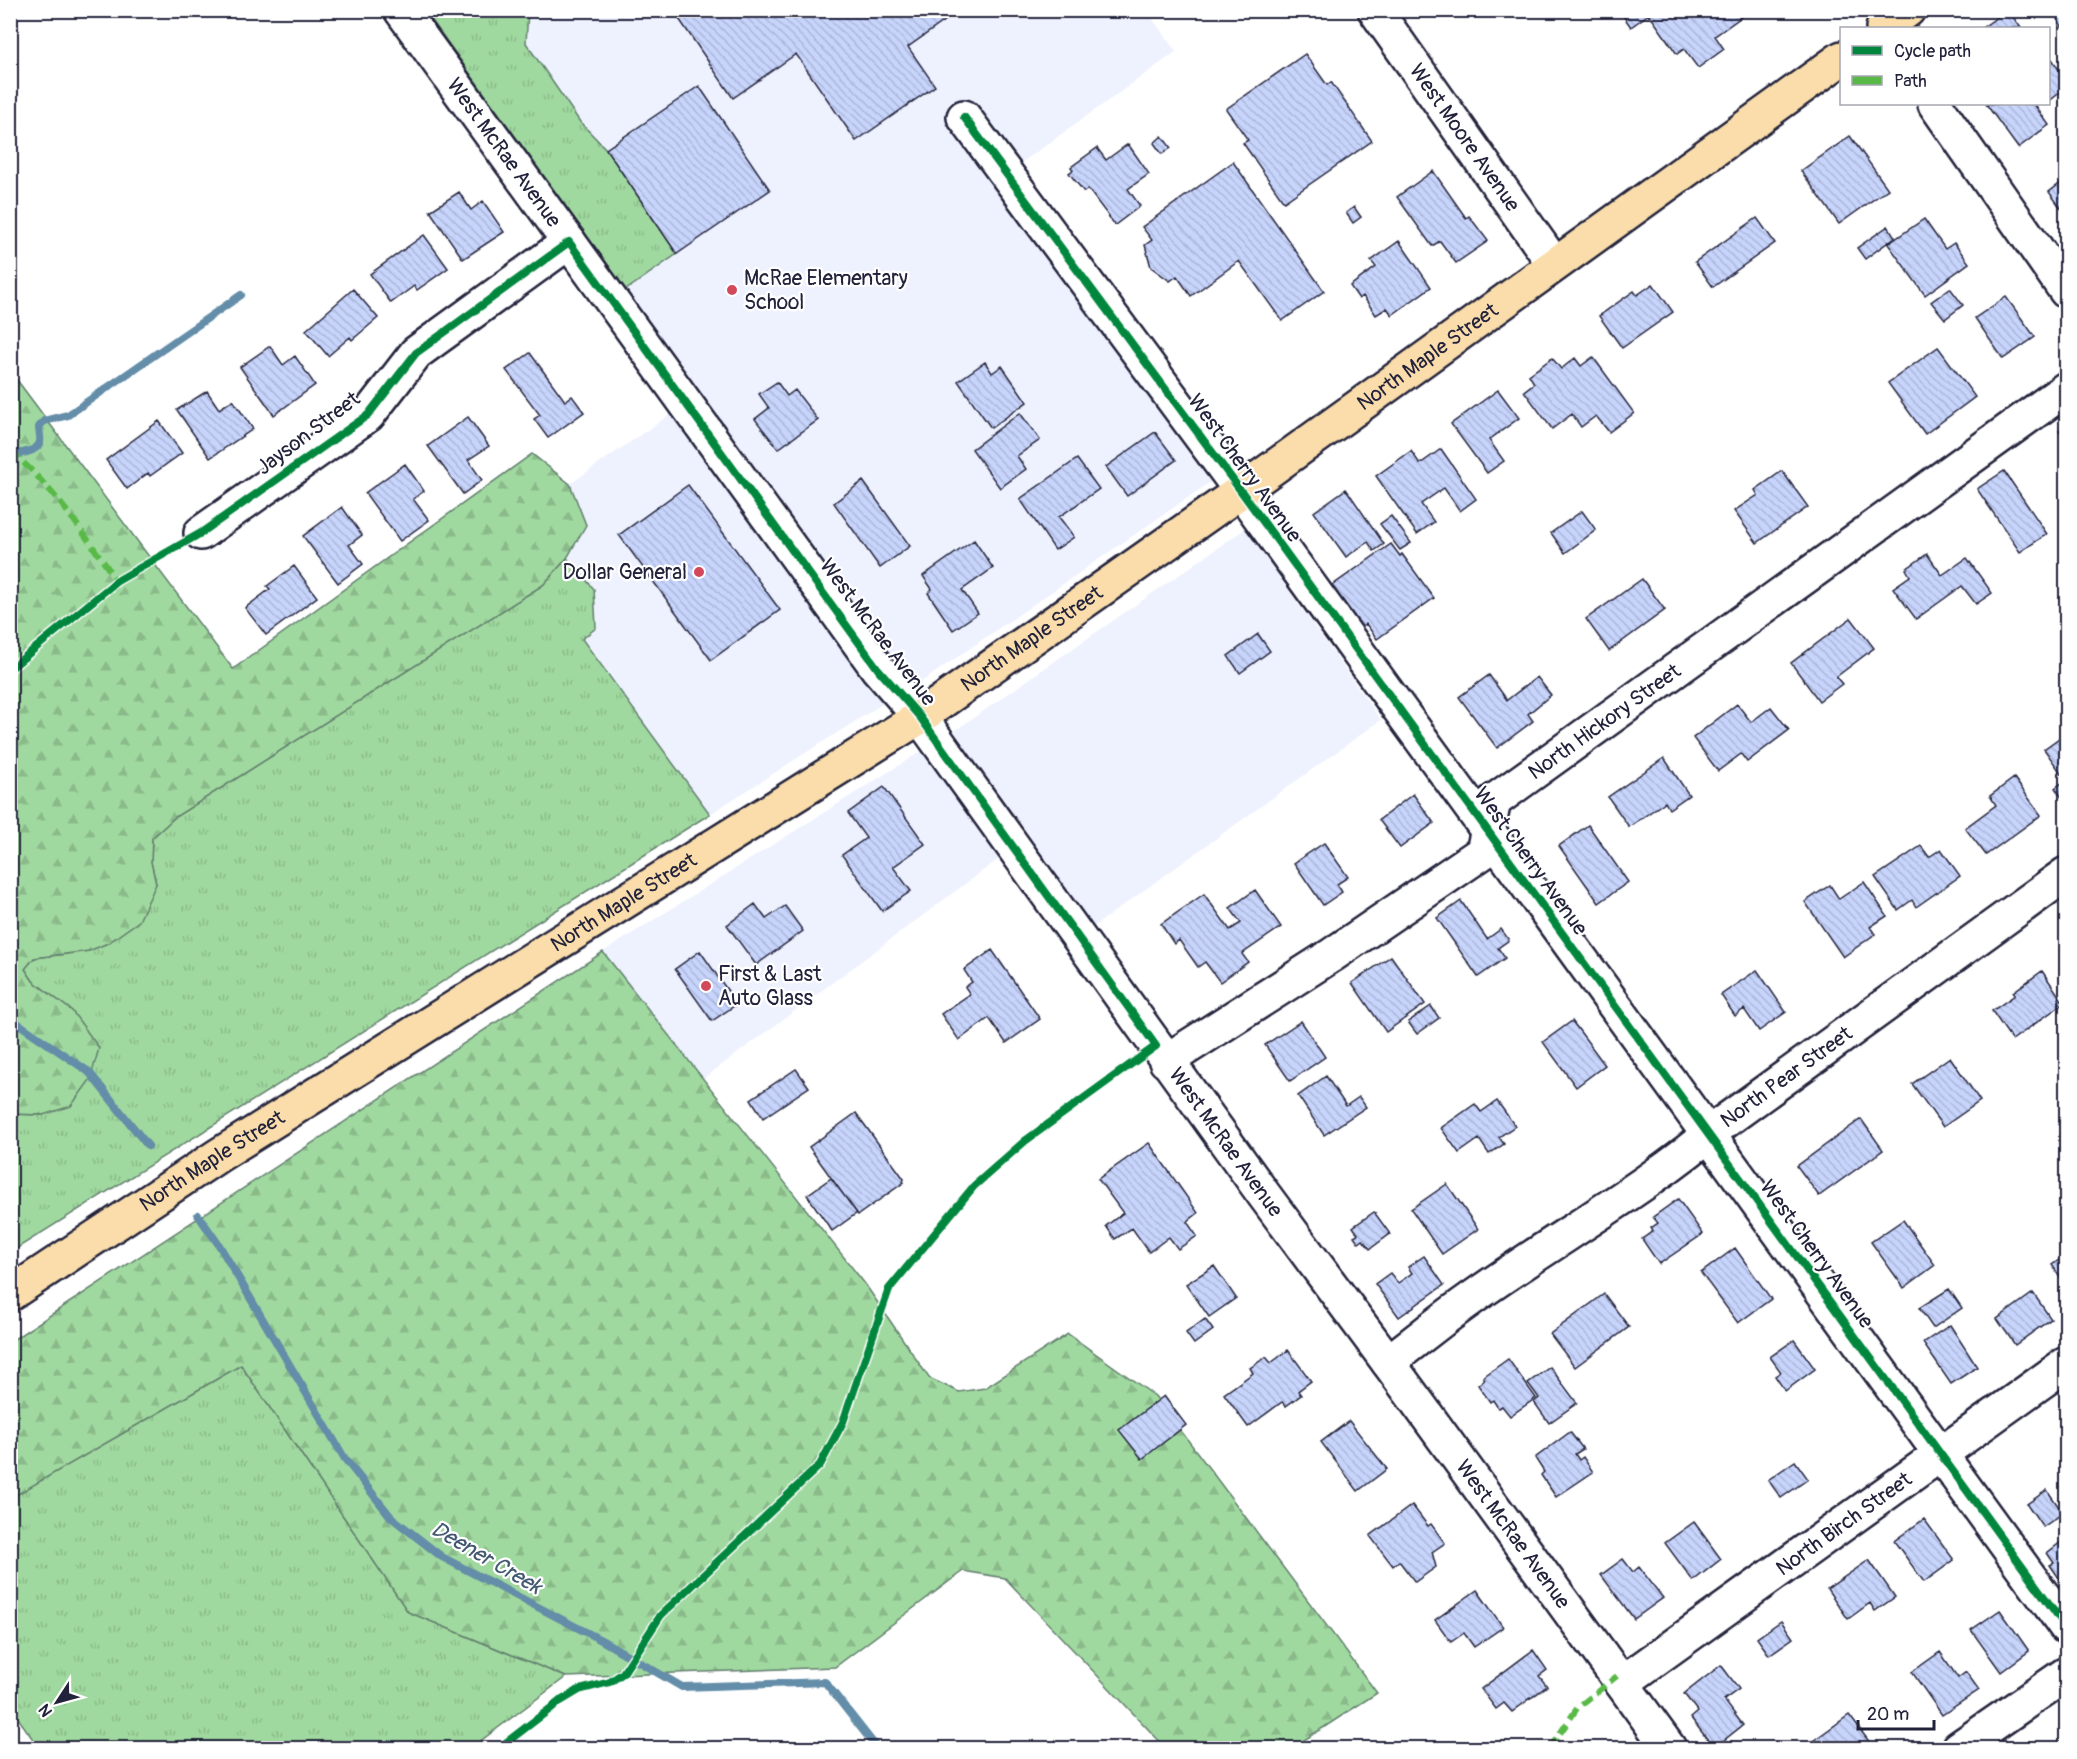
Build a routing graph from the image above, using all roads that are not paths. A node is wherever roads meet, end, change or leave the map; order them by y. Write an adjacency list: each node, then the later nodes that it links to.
1 (401, 10): 10 (street, West McRae Avenue)
2 (1375, 10): 11 (street, West Moore Avenue)
3 (1869, 10): 5 (street)
4 (1908, 10): 6 (main road)
5 (1882, 27)
6 (1884, 27)
7 (1840, 59): 11 (main road, North Maple Street)
8 (1936, 105): 12 (street)
9 (964, 117): 14 (street, West Cherry Avenue)
10 (569, 242): 15 (street, Jayson Street); 16 (street, West McRae Avenue)
11 (1554, 264): 14 (main road, North Maple Street)
12 (2067, 291)
13 (2067, 389): 17 (street, North Hickory Street)
14 (1241, 491): 16 (main road, North Maple Street); 17 (street, West Cherry Avenue)
15 (201, 532)
16 (920, 717): 19 (street, West McRae Avenue); 21 (main road, North Maple Street)
17 (1488, 831): 19 (street, North Hickory Street); 20 (street, West Cherry Avenue)
18 (2067, 874): 20 (street, North Pear Street)
19 (1166, 1061): 22 (street, West McRae Avenue)
20 (1708, 1135): 22 (street, North Pear Street); 24 (street, West Cherry Avenue)
21 (10, 1294)
22 (1388, 1362): 27 (street, West McRae Avenue)
23 (2067, 1364): 24 (street, North Birch Street)
24 (1940, 1453): 25 (street, West Cherry Avenue); 27 (street, North Birch Street)
25 (2067, 1627)
26 (2067, 1674): 29 (street)
27 (1622, 1683): 28 (street, West McRae Avenue)
28 (1669, 1749)
29 (1959, 1749)

